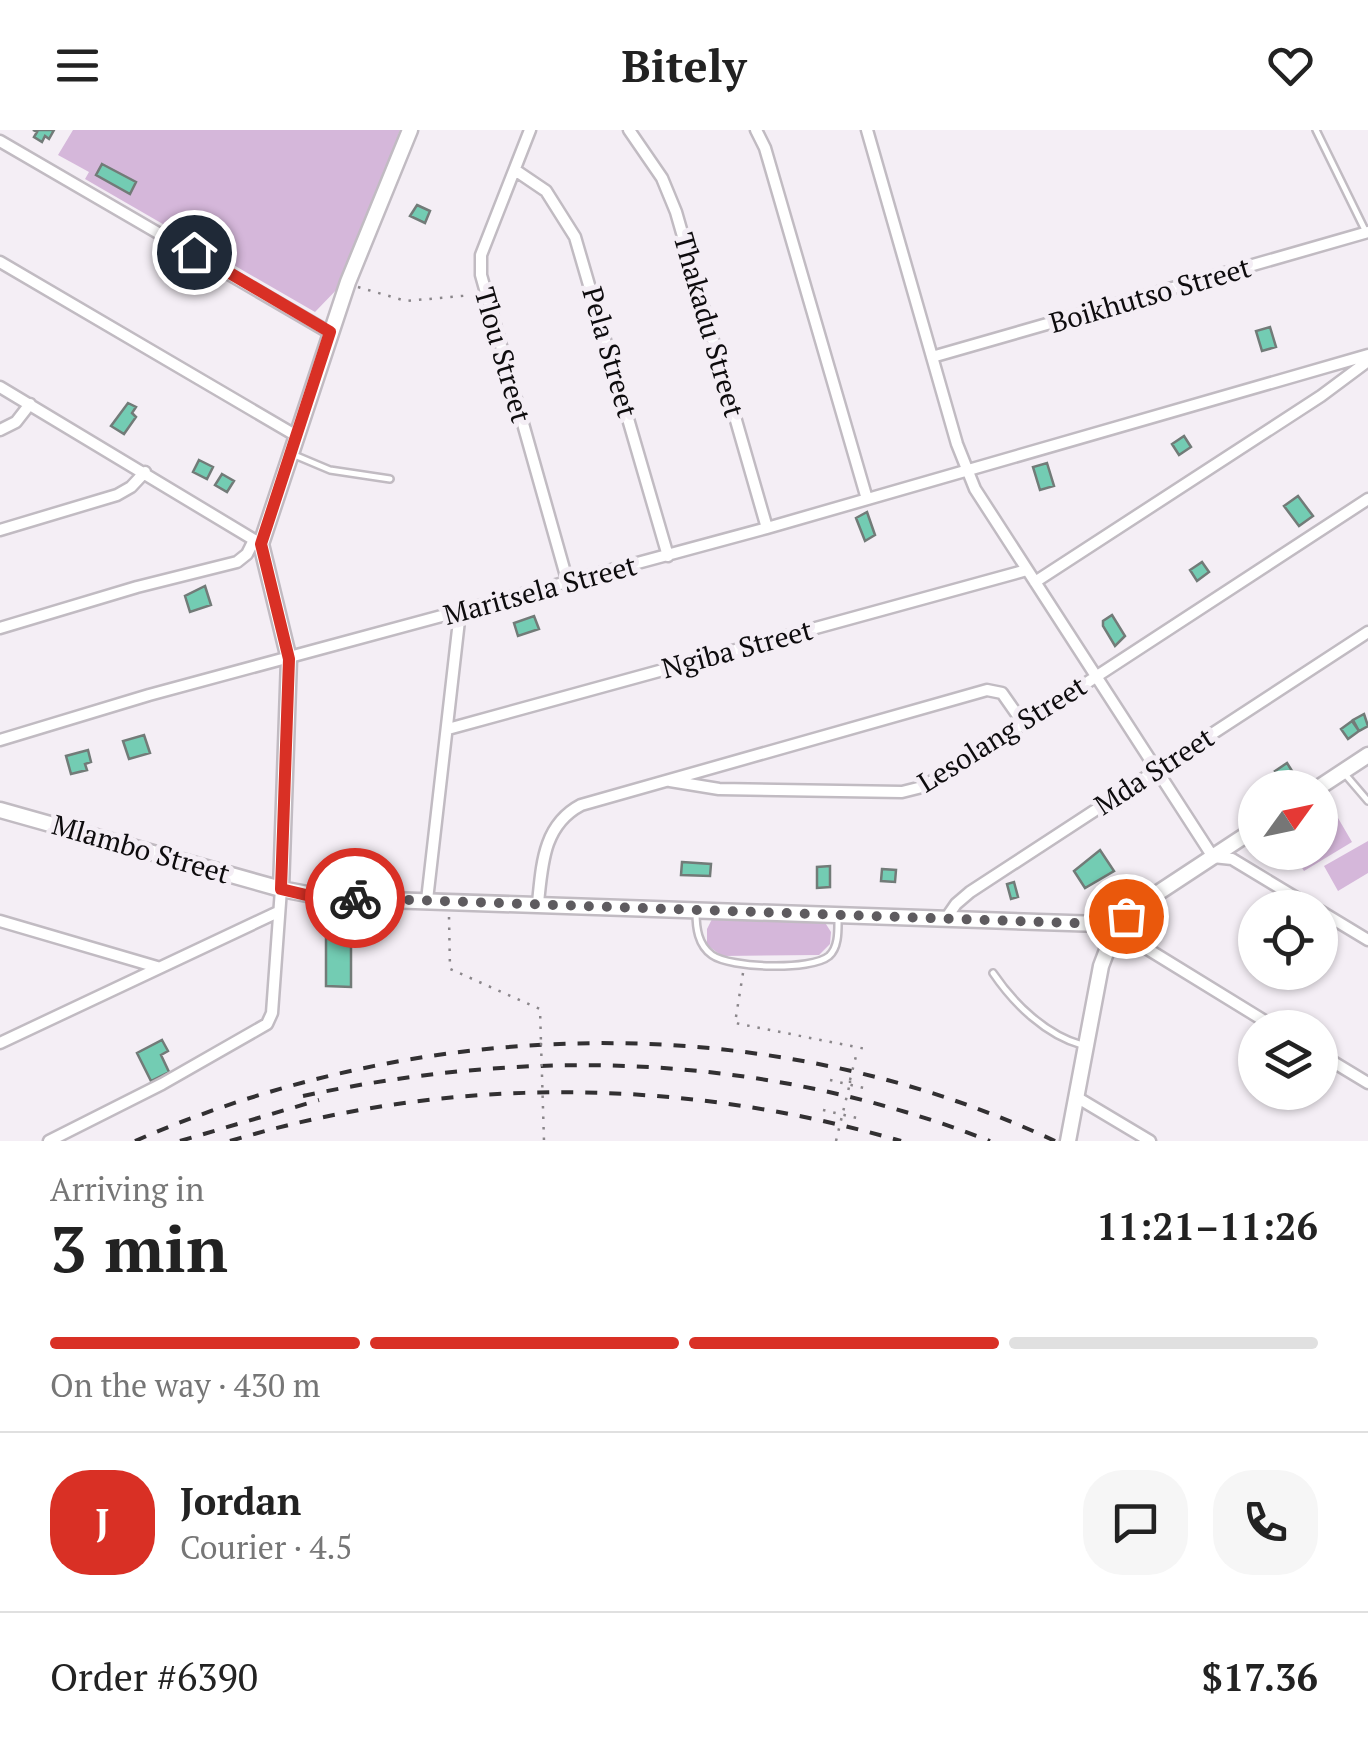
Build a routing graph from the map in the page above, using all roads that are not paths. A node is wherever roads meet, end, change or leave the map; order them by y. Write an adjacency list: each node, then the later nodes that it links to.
1 (410, 130): 11 (street)
2 (530, 130): 8 (street, Tlou Street)
3 (629, 130): 24 (street, Thakadu Street)
4 (756, 130): 22 (street)
5 (866, 130): 12 (street)
6 (1316, 130): 9 (lane)
7 (0, 141): 11 (street)
8 (515, 170): 27 (street, Pela Street); 30 (street, Tlou Street)
9 (1367, 232): 12 (street, Boikhutso Street)
10 (0, 262): 17 (street)
11 (330, 332): 17 (street)
12 (932, 357): 19 (street)
13 (1368, 358): 19 (street, Maritsela Street); 29 (street)
14 (0, 387): 15 (street)
15 (30, 404): 16 (street); 20 (street)
16 (0, 430)
17 (295, 435): 18 (street)
18 (290, 453): 21 (lane); 26 (street)
19 (965, 470): 22 (street, Maritsela Street); 28 (street)
20 (145, 472): 25 (street); 26 (street)
21 (390, 479)
22 (867, 500): 24 (street, Maritsela Street)
23 (1368, 500): 35 (street, Lesolang Street)
24 (767, 528): 27 (street, Maritsela Street)
25 (0, 530)
26 (258, 542): 32 (street); 34 (street)
27 (668, 556): 30 (street, Maritsela Street)
28 (1027, 570): 29 (street); 37 (street, Ngiba Street)
29 (1035, 582): 35 (street)
30 (568, 584): 31 (street, Maritsela Street)
31 (460, 612): 34 (street, Maritsela Street); 37 (street)
32 (0, 628)
33 (1368, 632): 40 (street, Mda Street)
34 (289, 659): 38 (street, Maritsela Street); 48 (street)
35 (1096, 676): 36 (street, Lesolang Street); 40 (street)
36 (1024, 723): 43 (street, Lesolang Street); 43 (street)
37 (448, 729): 50 (street)
38 (0, 740)
39 (1368, 755): 41 (street)
40 (1156, 769): 47 (street); 55 (street, Mda Street)
41 (1343, 771): 42 (street); 44 (lane)
42 (1338, 774)
43 (670, 781): 51 (street, Lesolang Street)
44 (1368, 801)
45 (0, 810): 48 (street, Mlambo Street)
46 (1238, 840): 47 (street)
47 (1213, 857): 49 (street); 58 (street)
48 (281, 889): 50 (street, Mlambo Street); 53 (street)
49 (1283, 890)
50 (427, 900): 51 (street, Mlambo Street)
51 (538, 903): 52 (street, Mlambo Street)
52 (696, 908): 54 (street, Mlambo Street); 54 (lane)
53 (278, 912): 60 (street); 69 (street)
54 (838, 915): 55 (street, Mlambo Street)
55 (947, 917): 58 (street, Mlambo Street)
56 (0, 921): 60 (street)
57 (1338, 922): 59 (street)
58 (1115, 929): 62 (street); 64 (street)
59 (1368, 940)
60 (158, 968): 63 (street)
61 (993, 973): 64 (lane)
62 (1247, 1010)
63 (0, 1043)
64 (1087, 1046): 67 (street)
65 (1338, 1065): 66 (street)
66 (1368, 1083)
67 (1078, 1098): 68 (street); 70 (street)
68 (1070, 1135)
69 (49, 1141)
70 (1150, 1141)

